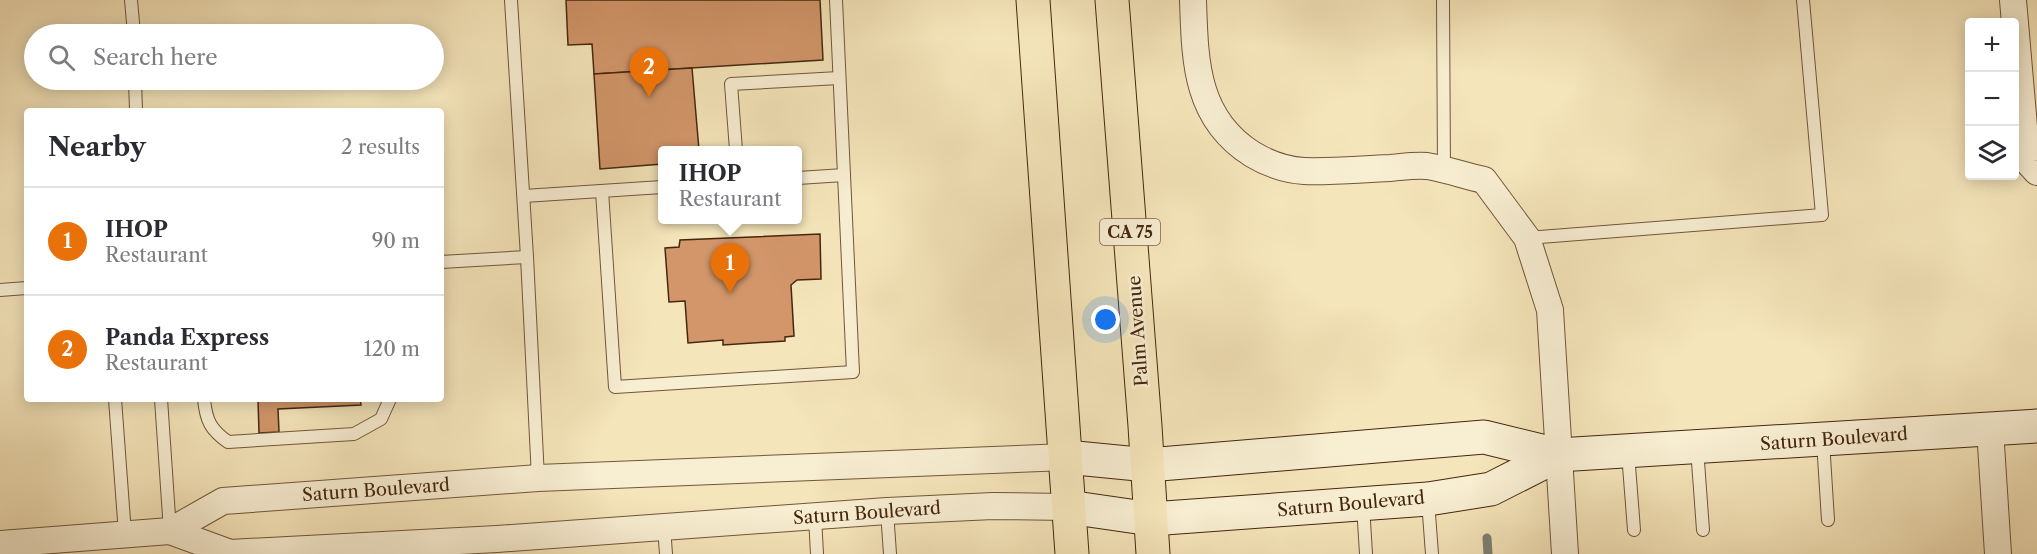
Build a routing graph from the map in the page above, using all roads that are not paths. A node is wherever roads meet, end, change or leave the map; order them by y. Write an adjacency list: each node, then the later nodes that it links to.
1 (132, 0): 10 (lane)
2 (511, 0): 21 (lane)
3 (836, 0): 11 (lane)
4 (1033, 0): 37 (highway)
5 (1112, 0): 38 (highway, Palm Avenue / CA 75)
6 (1193, 0): 15 (street)
7 (1443, 0): 15 (lane)
8 (1803, 0): 22 (lane)
9 (2013, 0): 16 (street)
10 (133, 24)
11 (839, 78): 14 (lane); 17 (lane)
12 (135, 90): 13 (lane)
13 (135, 108)
14 (736, 146)
15 (1444, 170): 22 (street)
16 (2037, 172)
17 (844, 175): 18 (lane); 20 (lane)
18 (802, 178)
19 (658, 187): 20 (lane)
20 (602, 191): 21 (lane)
21 (524, 196): 23 (lane)
22 (1527, 238): 36 (street)
23 (527, 257): 24 (lane); 39 (lane)
24 (444, 262)
25 (24, 288): 26 (lane)
26 (0, 290)
27 (115, 402): 51 (lane)
28 (161, 402): 50 (lane)
29 (204, 402): 30 (lane)
30 (389, 402)
31 (2037, 426): 32 (main road, Saturn Boulevard)
32 (1990, 429): 33 (main road, Saturn Boulevard); 63 (street)
33 (1823, 440): 34 (main road, Saturn Boulevard); 46 (lane)
34 (1696, 447): 35 (main road, Saturn Boulevard); 49 (lane)
35 (1628, 452): 36 (main road, Saturn Boulevard); 48 (lane)
36 (1558, 455): 38 (main road, Saturn Boulevard); 40 (main road, Saturn Boulevard); 62 (street)
37 (1066, 457): 38 (main road, Saturn Boulevard); 39 (street, Saturn Boulevard); 42 (highway)
38 (1148, 465): 45 (highway, Palm Avenue / CA 75)
39 (538, 478): 50 (street, Saturn Boulevard)
40 (1428, 499): 41 (main road, Saturn Boulevard); 61 (lane)
41 (1362, 504): 45 (main road, Saturn Boulevard); 60 (lane)
42 (1068, 507): 43 (street, Saturn Boulevard); 45 (main road, Saturn Boulevard); 58 (highway)
43 (887, 511): 44 (street, Saturn Boulevard); 57 (lane)
44 (815, 517): 47 (street, Saturn Boulevard); 56 (lane)
45 (1151, 519): 59 (highway, Palm Avenue / CA 75)
46 (1828, 520)
47 (664, 527): 53 (street, Saturn Boulevard); 55 (lane)
48 (1634, 530)
49 (1703, 530)
50 (170, 531): 51 (street, Saturn Boulevard); 53 (street, Saturn Boulevard)
51 (125, 534): 52 (street, Saturn Boulevard)
52 (0, 544): 54 (street)
53 (497, 546)
54 (1, 554)
55 (666, 554)
56 (817, 554)
57 (890, 554)
58 (1071, 554)
59 (1153, 554)
60 (1366, 554)
61 (1432, 554)
62 (1565, 554)
63 (1998, 554)

